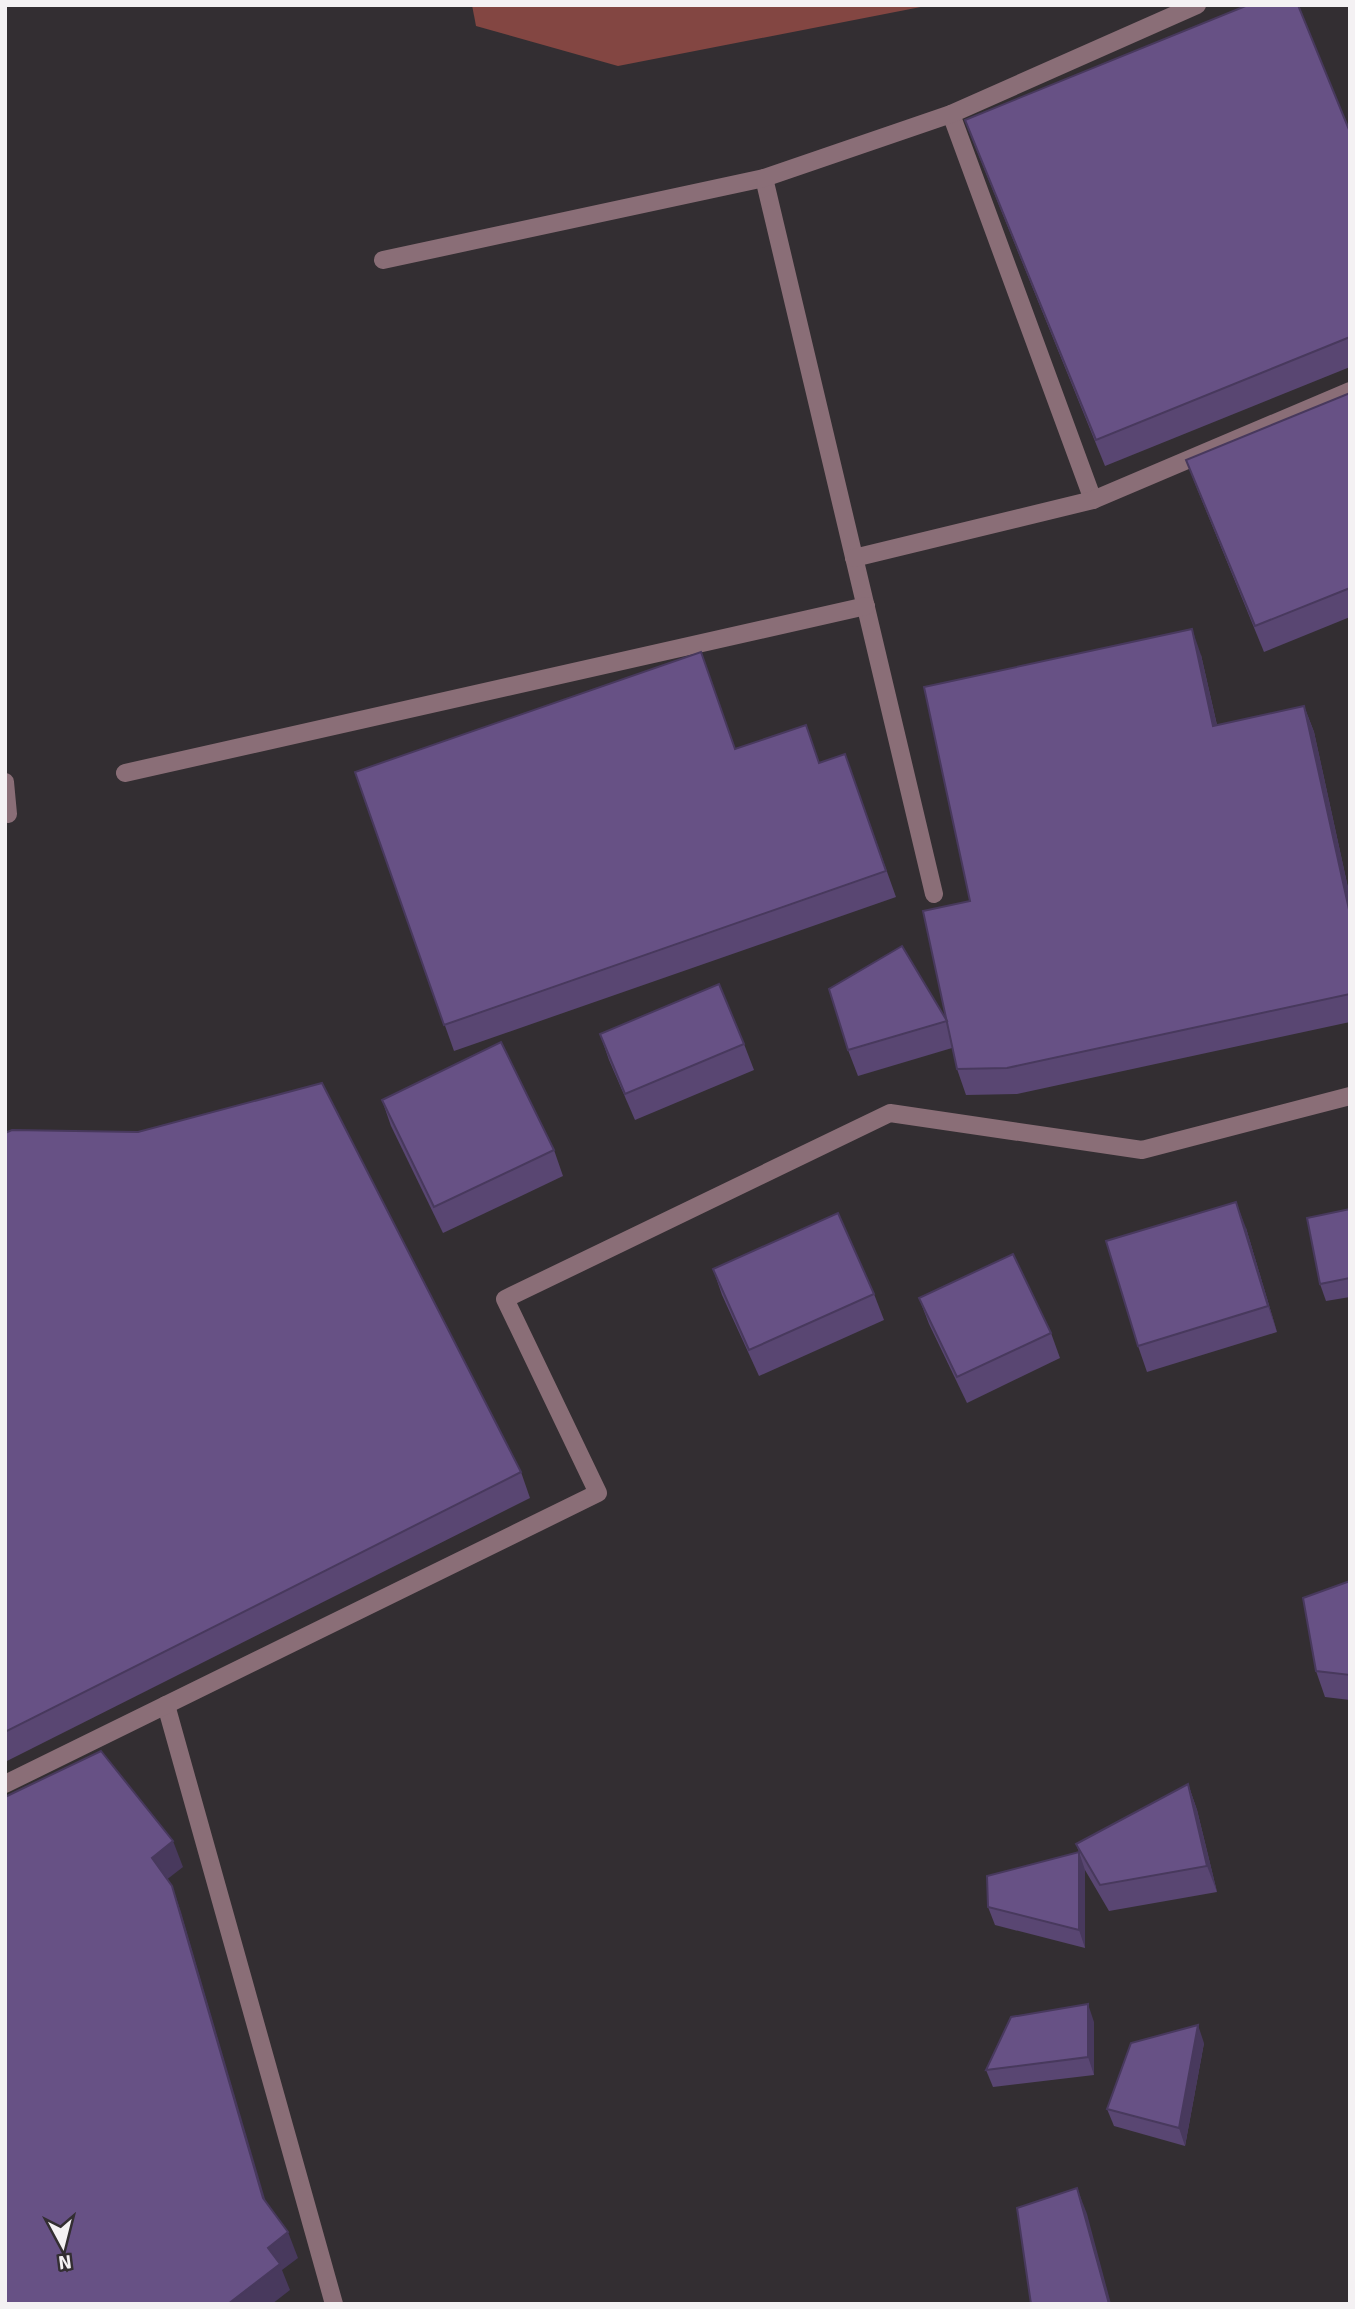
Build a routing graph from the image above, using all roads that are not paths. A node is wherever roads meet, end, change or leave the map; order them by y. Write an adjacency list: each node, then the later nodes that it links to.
1 (1197, 5): 2 (lane)
2 (951, 114): 3 (lane); 6 (lane)
3 (764, 178): 4 (lane); 7 (lane)
4 (383, 260)
5 (1350, 391): 6 (lane)
6 (1093, 500): 7 (lane)
7 (854, 558): 8 (lane)
8 (866, 606): 9 (lane); 12 (lane)
9 (125, 773)
10 (5, 782): 11 (lane)
11 (8, 814)
12 (934, 894)
13 (1350, 1096): 14 (lane)
14 (166, 1705): 15 (lane); 16 (lane)
15 (5, 1784)
16 (334, 2304)

